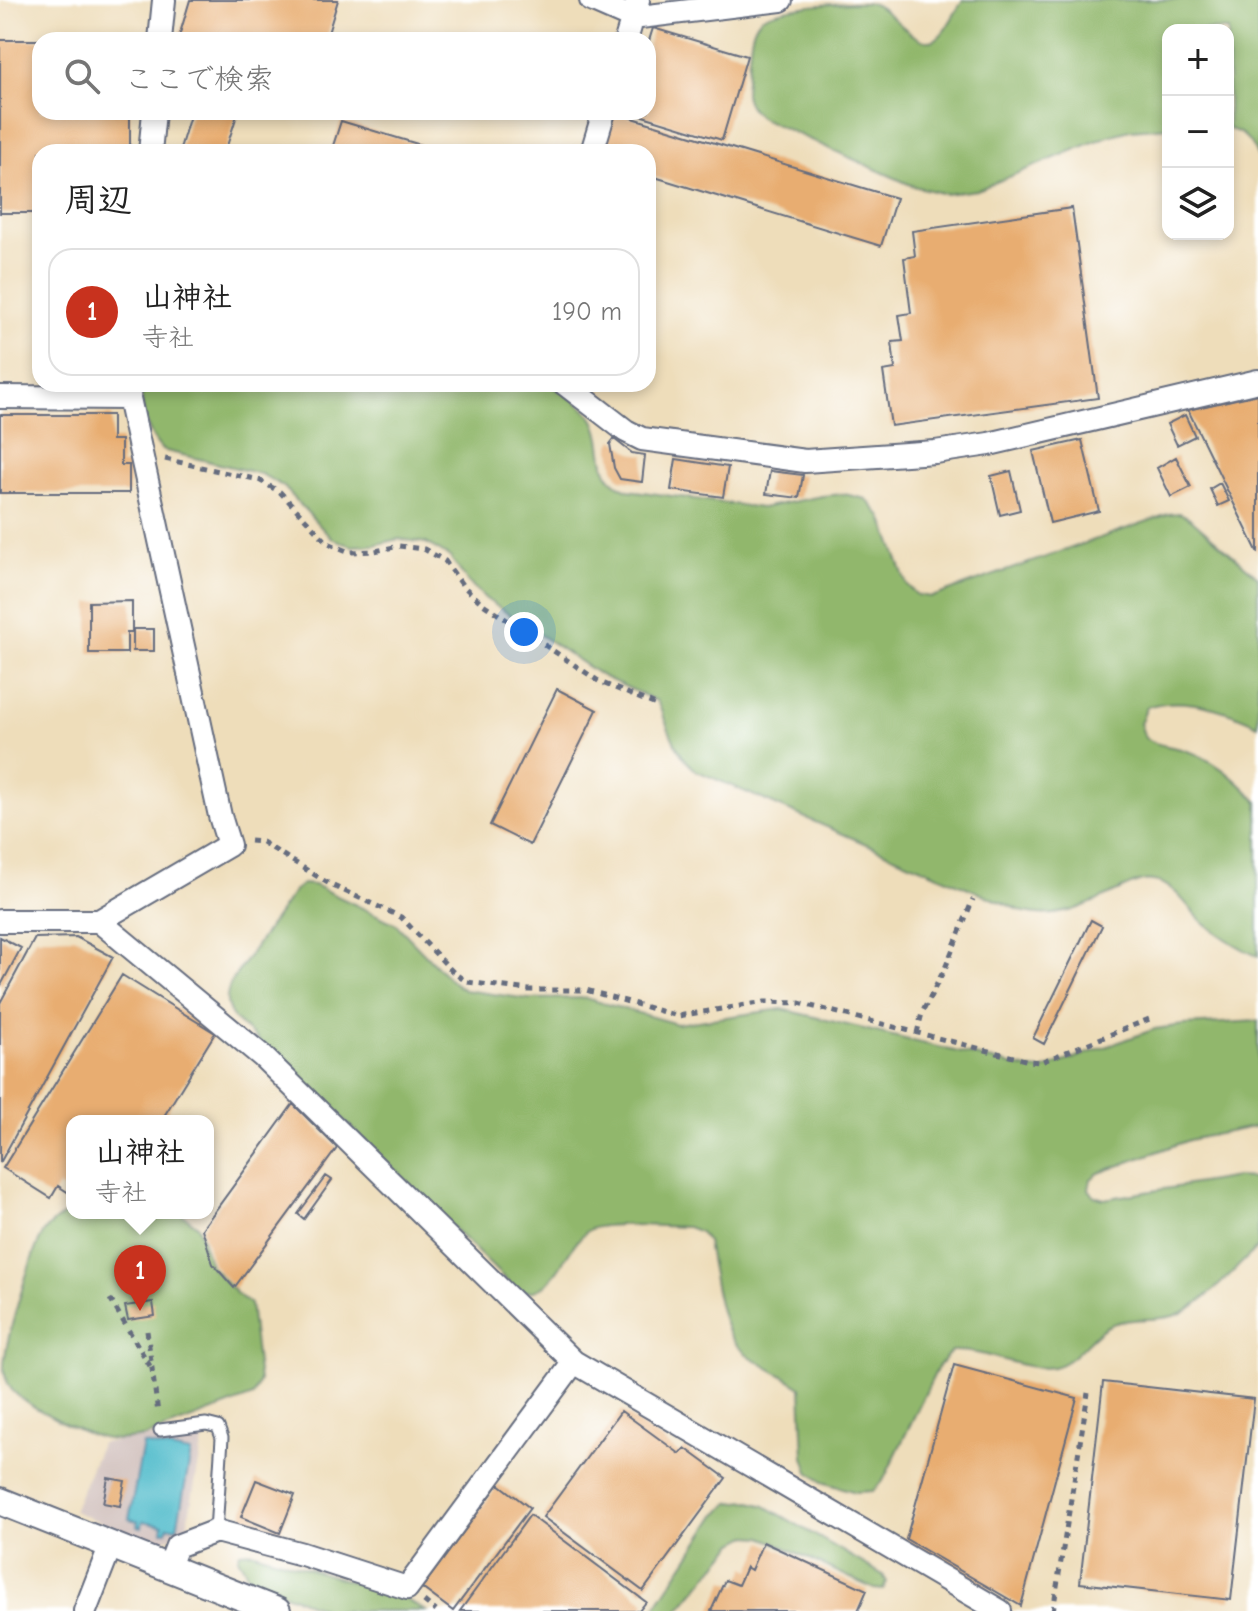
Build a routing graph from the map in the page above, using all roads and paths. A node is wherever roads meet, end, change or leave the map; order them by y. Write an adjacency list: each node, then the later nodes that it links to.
1 (164, 0): 5 (street)
2 (591, 0): 4 (street)
3 (781, 0): 4 (street)
4 (632, 19)
5 (161, 32)
6 (153, 120): 8 (street)
7 (602, 120): 9 (street)
8 (151, 144)
9 (594, 144)
10 (1258, 381): 13 (street)
11 (108, 392): 14 (street)
12 (129, 392): 15 (street)
13 (575, 392)
14 (0, 397)
15 (141, 454): 16 (path); 17 (street)
16 (656, 705)
17 (229, 845): 20 (street); 22 (path)
18 (973, 899): 22 (path)
19 (0, 921): 20 (street)
20 (99, 921): 25 (street)
21 (1152, 1018): 22 (path)
22 (917, 1033)
23 (110, 1299): 26 (path)
24 (147, 1331): 26 (path)
25 (574, 1362): 30 (street); 35 (street)
26 (152, 1370): 28 (path)
27 (1088, 1393): 36 (path)
28 (160, 1430): 30 (lane)
29 (0, 1501): 31 (street)
30 (216, 1531): 32 (street)
31 (110, 1547): 32 (street); 33 (street)
32 (168, 1569): 34 (street)
33 (85, 1611)
34 (277, 1611)
35 (1000, 1611)
36 (1053, 1611)

